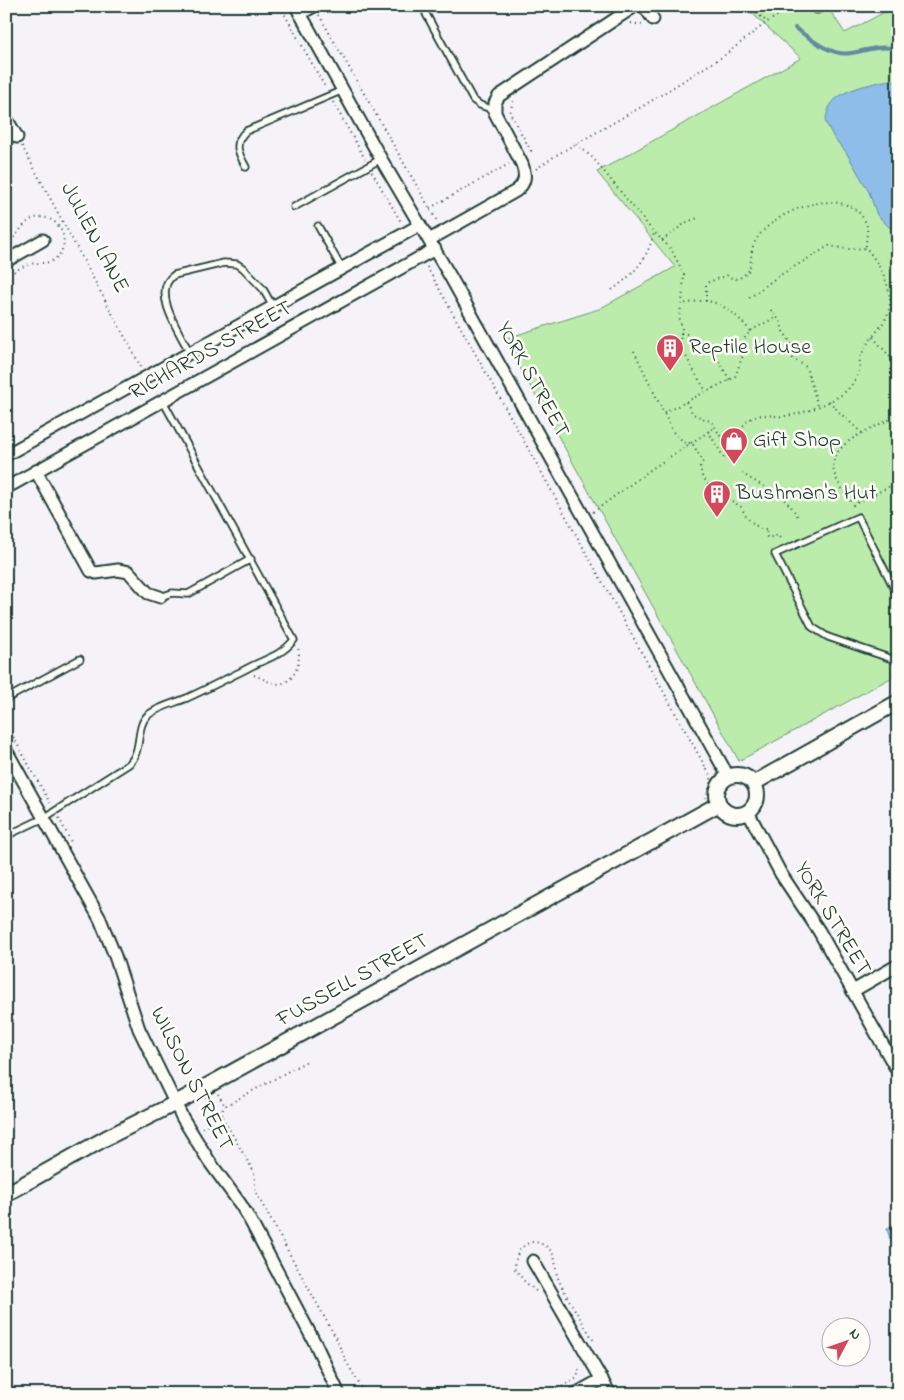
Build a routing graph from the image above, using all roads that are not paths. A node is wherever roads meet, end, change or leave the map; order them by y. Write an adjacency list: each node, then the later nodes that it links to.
1 (635, 6): 8 (street)
2 (659, 6): 6 (lane)
3 (299, 9): 4 (street); 7 (street, YORK STREET)
4 (317, 10)
5 (426, 14): 8 (lane)
6 (649, 16)
7 (343, 90): 11 (street, YORK STREET); 12 (lane)
8 (494, 110): 17 (street, RICHARDS STREET)
9 (6, 118): 10 (street)
10 (17, 137)
11 (381, 159): 13 (lane); 14 (street, YORK STREET)
12 (246, 167)
13 (294, 207)
14 (420, 225): 17 (street, YORK STREET); 19 (street, RICHARDS STREET)
15 (318, 226): 19 (lane)
16 (43, 240): 18 (street)
17 (432, 244): 22 (street, RICHARDS STREET); 34 (street, YORK STREET)
18 (6, 260)
19 (342, 269): 20 (street, RICHARDS STREET)
20 (273, 307): 21 (street, RICHARDS STREET); 21 (lane, RICHARDS STREET)
21 (190, 353): 23 (street, RICHARDS STREET)
22 (164, 400): 24 (street, RICHARDS STREET); 26 (lane)
23 (6, 456)
24 (36, 471): 25 (street, RICHARDS STREET); 28 (street)
25 (6, 488)
26 (251, 559): 28 (lane); 38 (lane)
27 (898, 596): 30 (lane)
28 (160, 597)
29 (80, 659): 31 (lane)
30 (898, 661)
31 (6, 700)
32 (898, 702): 35 (street)
33 (6, 750): 38 (street, WILSON STREET)
34 (728, 776): 35 (street); 36 (street)
35 (754, 783): 37 (street)
36 (715, 806): 37 (street); 43 (street, FUSSELL STREET)
37 (748, 812): 41 (street, YORK STREET)
38 (44, 818): 39 (lane); 43 (street, WILSON STREET)
39 (6, 836)
40 (898, 965): 41 (street)
41 (853, 991): 42 (street, YORK STREET)
42 (898, 1072)
43 (176, 1103): 44 (street, FUSSELL STREET); 47 (street, WILSON STREET)
44 (6, 1194)
45 (533, 1261): 46 (street)
46 (602, 1379): 48 (street); 49 (street)
47 (339, 1394)
48 (575, 1394)
49 (610, 1394)

